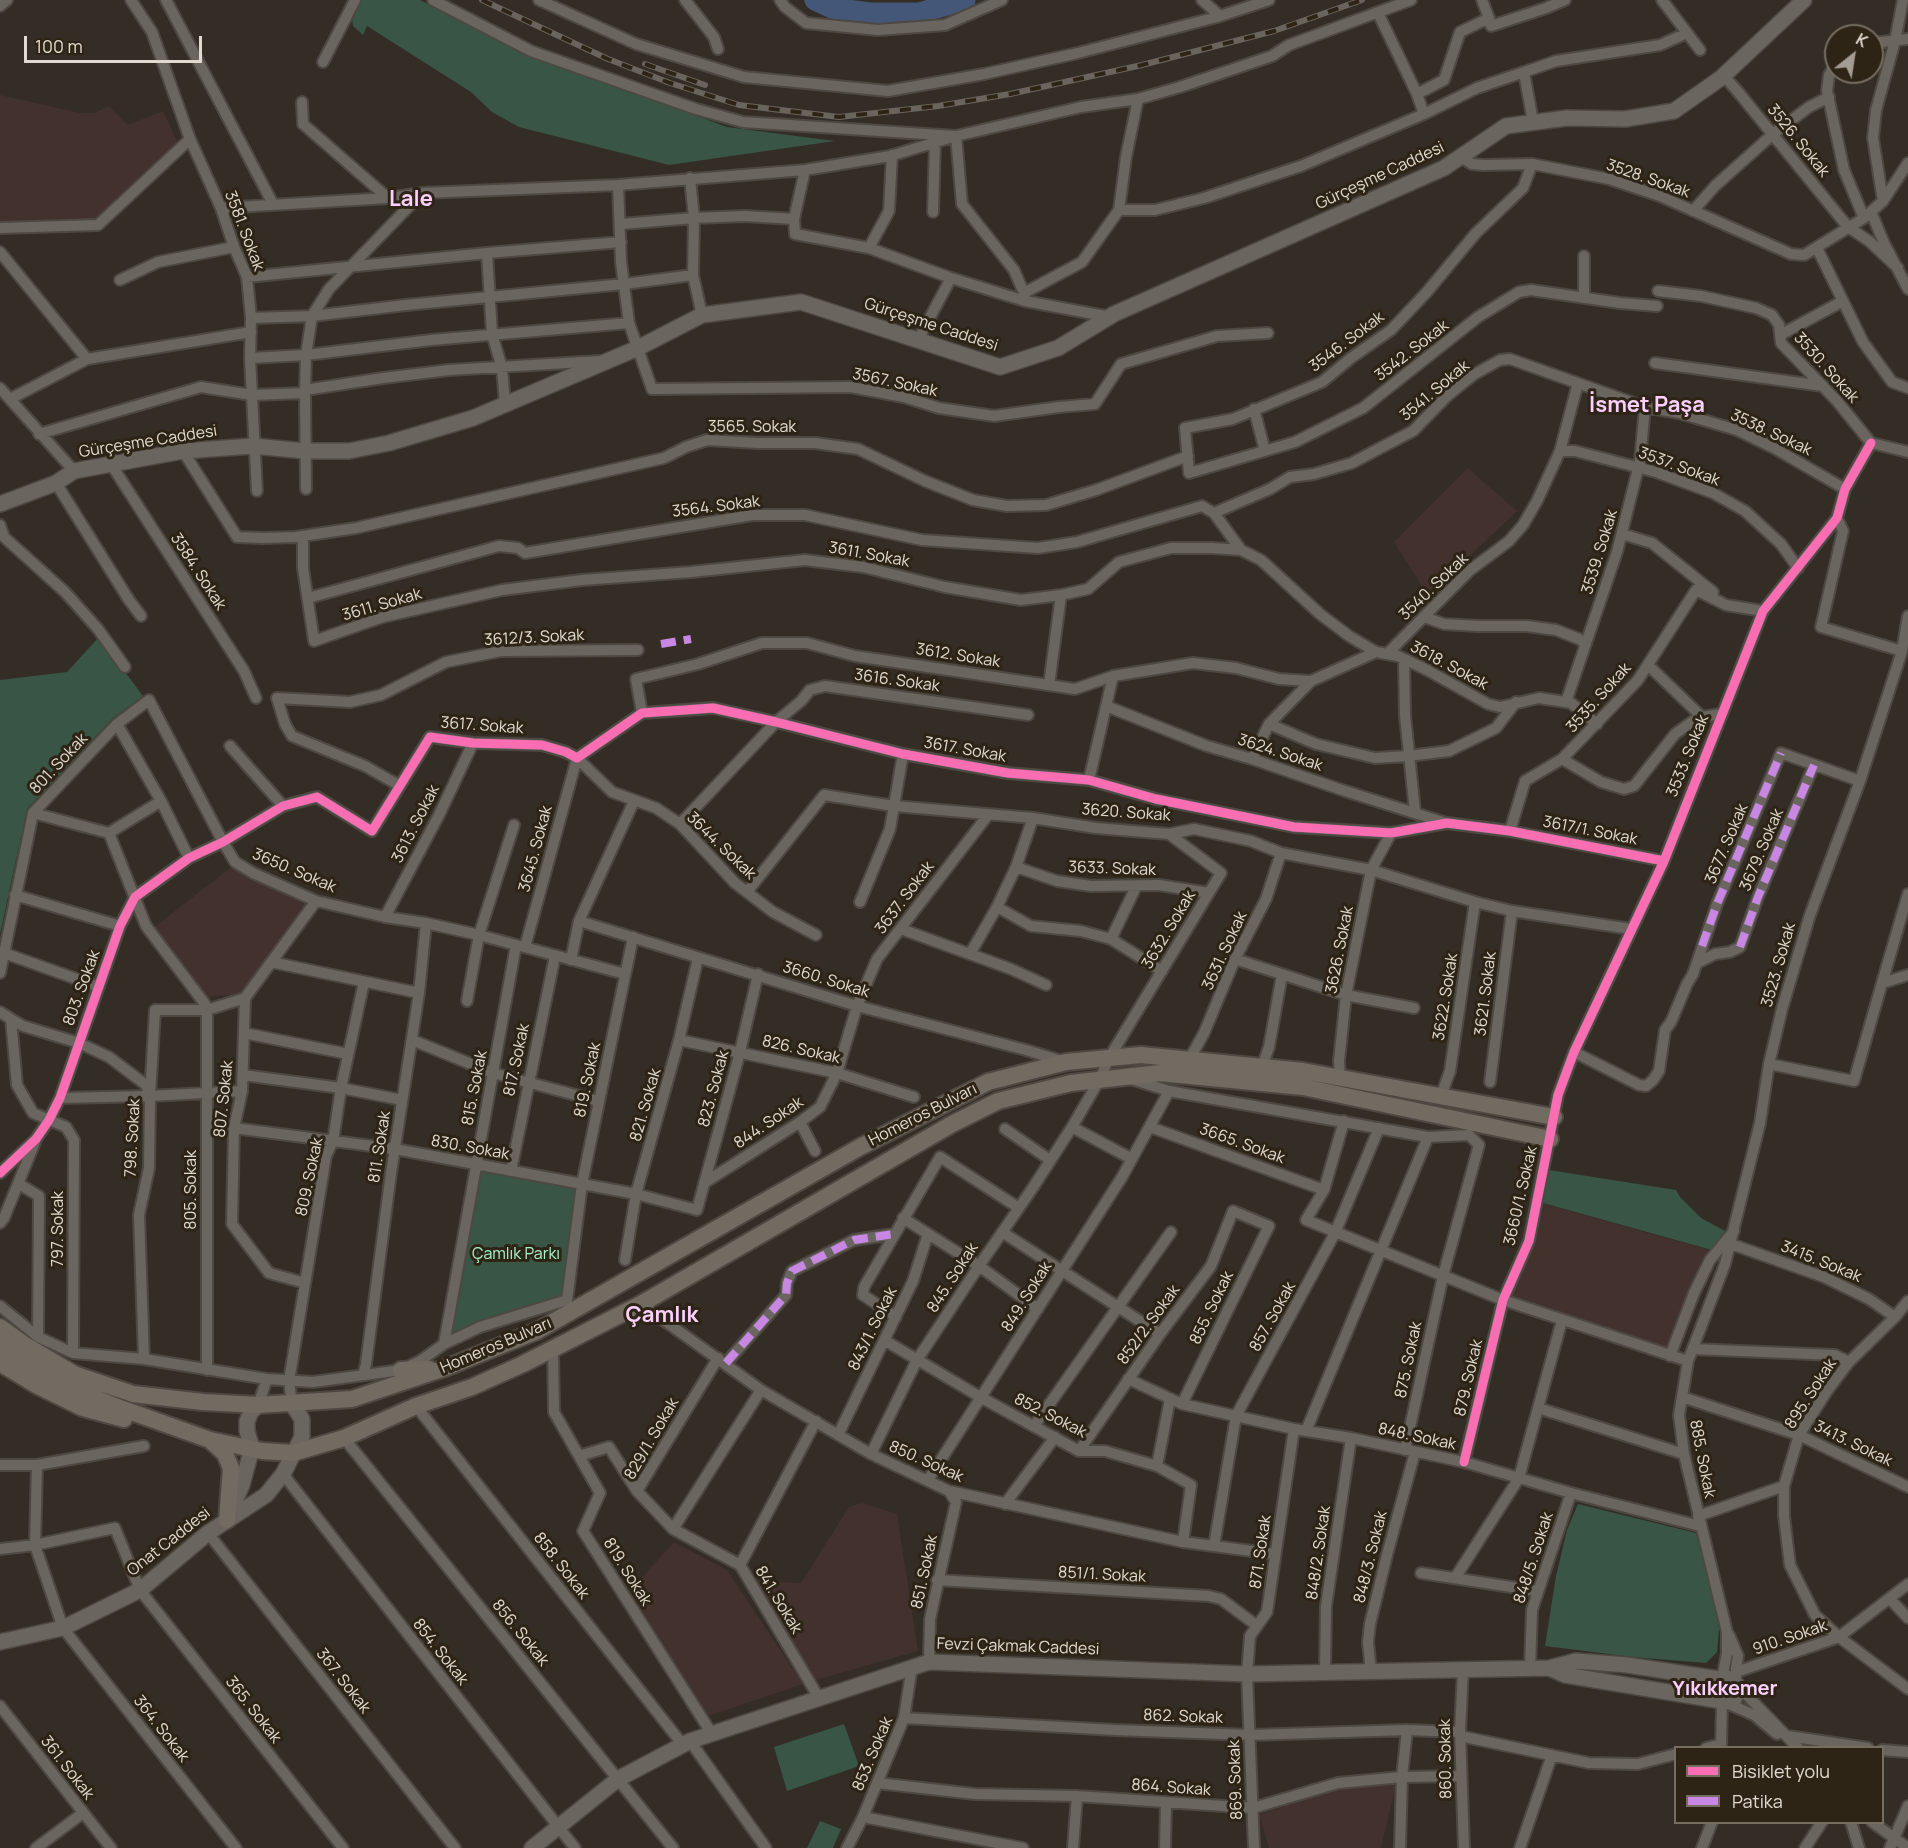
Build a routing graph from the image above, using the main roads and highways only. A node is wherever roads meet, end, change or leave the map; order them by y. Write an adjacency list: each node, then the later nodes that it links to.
1 (1804, 0): 2 (main road, Gürçeşme Caddesi)
2 (56, 483): 3 (main road); 4 (main road)
3 (0, 494)
4 (0, 504)
5 (1554, 1117): 7 (main road, Homeros Bulvarı)
6 (1550, 1139): 19 (main road, Homeros Bulvarı)
7 (602, 1295): 8 (main road); 12 (main road, Homeros Bulvarı)
8 (567, 1300)
9 (0, 1327): 15 (main road, Homeros Bulvarı)
10 (0, 1345): 16 (main road)
11 (0, 1363): 16 (main road)
12 (445, 1368): 13 (main road); 14 (main road, Homeros Bulvarı)
13 (401, 1370)
14 (292, 1404): 15 (main road, Homeros Bulvarı); 19 (main road, Onat Caddesi)
15 (258, 1405): 18 (main road, Onat Caddesi)
16 (176, 1428): 17 (main road)
17 (210, 1440): 18 (main road); 20 (main road)
18 (252, 1448): 19 (main road); 20 (main road, Onat Caddesi)
19 (293, 1453): 20 (main road, Onat Caddesi)
20 (227, 1520): 21 (main road, Onat Caddesi)
21 (0, 1642)
22 (1549, 1668): 23 (main road, Fevzi Çakmak Caddesi); 24 (main road, Fevzi Çakmak Caddesi); 25 (main road, Fevzi Çakmak Caddesi)
23 (1719, 1679): 24 (main road); 24 (main road)
24 (1722, 1701)
25 (532, 1848)

